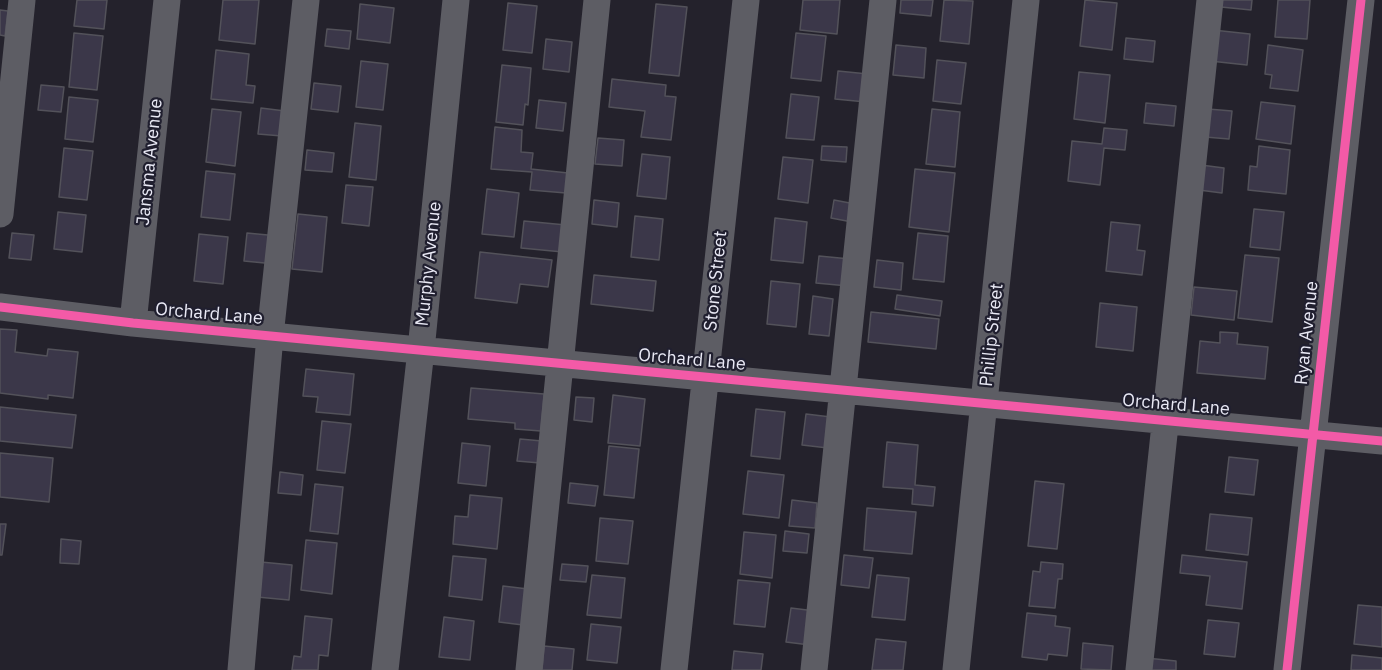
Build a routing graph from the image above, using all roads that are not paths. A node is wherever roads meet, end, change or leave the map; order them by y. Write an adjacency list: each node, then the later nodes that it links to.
1 (22, 0): 11 (street)
2 (167, 0): 13 (street, Jansma Avenue)
3 (306, 0): 14 (street)
4 (456, 0): 15 (street, Murphy Avenue)
5 (597, 0): 16 (street)
6 (746, 0): 17 (street, Stone Street)
7 (883, 0): 18 (street)
8 (1026, 0): 19 (street, Phillip Street)
9 (1210, 0): 20 (street)
10 (1361, 0): 21 (street, Ryan Avenue)
11 (0, 214)
12 (0, 307): 13 (street, Orchard Lane)
13 (133, 323): 14 (street, Orchard Lane)
14 (270, 336): 15 (street, Orchard Lane); 23 (street)
15 (421, 350): 16 (street, Orchard Lane); 24 (street, Murphy Avenue)
16 (560, 364): 17 (street, Orchard Lane); 25 (street)
17 (706, 378): 18 (street, Orchard Lane); 26 (street, Stone Street)
18 (842, 390): 19 (street, Orchard Lane); 27 (street)
19 (985, 403): 20 (street, Orchard Lane); 28 (street, Phillip Street)
20 (1166, 420): 21 (street, Orchard Lane); 29 (street)
21 (1312, 434): 22 (street, Orchard Lane); 30 (street, Ryan Avenue)
22 (1382, 441)
23 (241, 670)
24 (385, 670)
25 (529, 670)
26 (674, 670)
27 (814, 670)
28 (956, 670)
29 (1139, 670)
30 (1287, 670)

